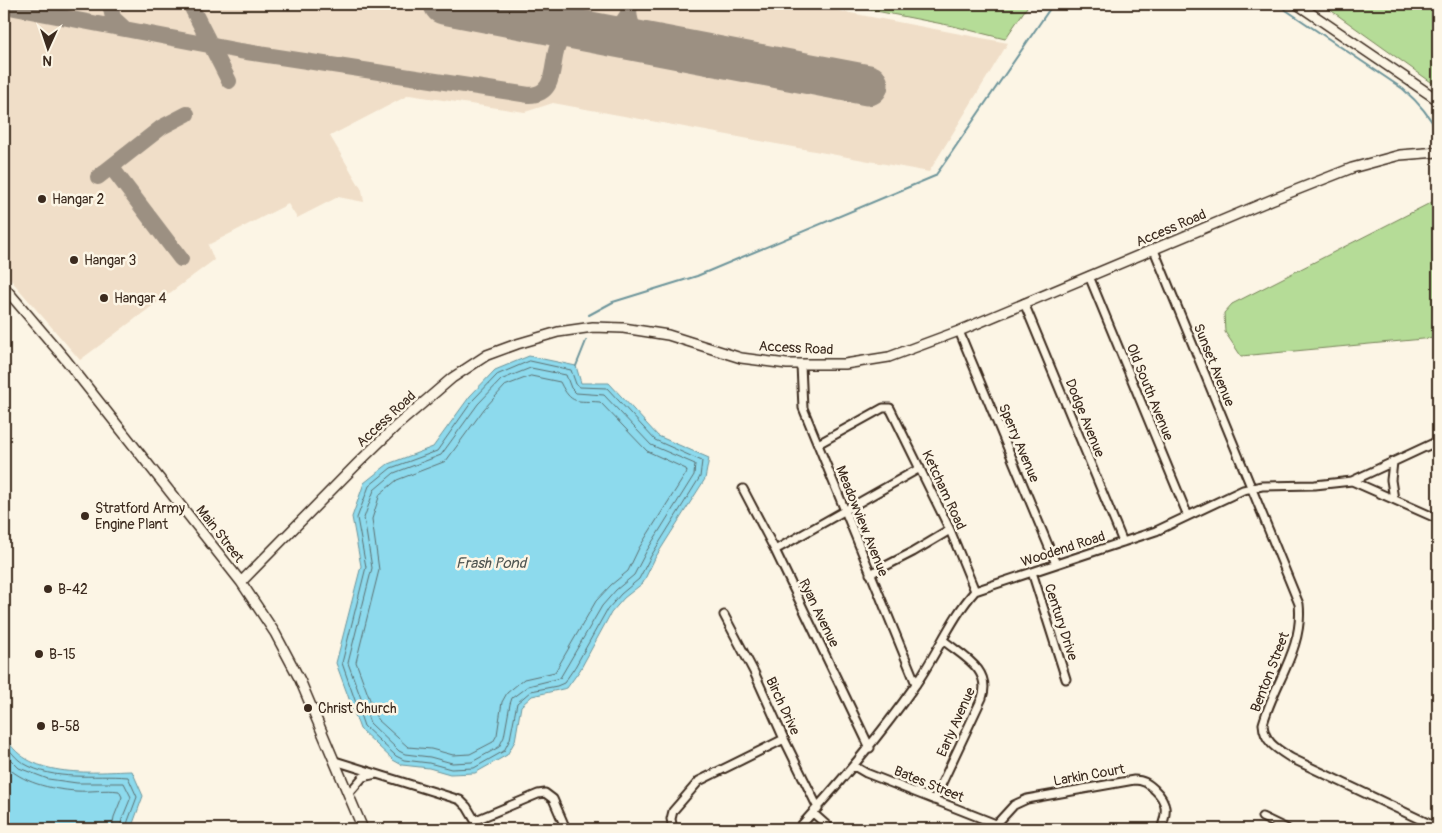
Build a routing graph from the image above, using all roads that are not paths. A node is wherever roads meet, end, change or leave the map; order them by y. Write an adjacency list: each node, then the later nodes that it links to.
1 (1297, 4): 2 (main road)
2 (1438, 100)
3 (1438, 152): 4 (main road, Access Road)
4 (1154, 250): 5 (main road, Access Road); 16 (street, Sunset Avenue)
5 (1089, 276): 7 (main road, Access Road); 19 (street, Old South Avenue)
6 (4, 287): 27 (main road, Main Street)
7 (1024, 303): 8 (main road, Access Road); 22 (street, Dodge Avenue)
8 (959, 331): 9 (main road, Access Road); 24 (street, Sperry Avenue)
9 (801, 365): 11 (street, Meadowview Avenue); 27 (main road, Access Road)
10 (1438, 441): 12 (street, Woodend Road)
11 (818, 444): 13 (street, Ketcham Road); 18 (street, Meadowview Avenue)
12 (1393, 462): 14 (street, Woodend Road); 17 (street)
13 (920, 468): 18 (street); 21 (street, Ketcham Road)
14 (1352, 481): 16 (street, Woodend Road); 17 (street)
15 (744, 489): 23 (street, Ryan Avenue)
16 (1251, 489): 19 (street, Woodend Road); 44 (street, Benton Street)
17 (1394, 499): 20 (street)
18 (845, 510): 23 (street); 26 (street, Meadowview Avenue)
19 (1188, 516): 22 (street, Woodend Road)
20 (1438, 519)
21 (950, 530): 26 (street); 28 (street, Ketcham Road)
22 (1123, 542): 24 (street, Woodend Road)
23 (775, 550): 34 (street, Ryan Avenue)
24 (1056, 564): 25 (street, Woodend Road)
25 (1032, 572): 28 (street, Woodend Road); 31 (street, Century Drive)
26 (870, 574): 32 (street, Meadowview Avenue)
27 (241, 582): 35 (main road, Main Street)
28 (975, 591): 30 (street)
29 (724, 615): 33 (street, Birch Drive)
30 (943, 640): 32 (street); 39 (street, Early Avenue)
31 (1066, 679)
32 (916, 684): 34 (street)
33 (784, 740): 40 (street, Birch Drive); 48 (street)
34 (870, 748): 36 (street)
35 (334, 761): 37 (street); 38 (main road, Main Street)
36 (854, 766): 39 (street, Bates Street); 40 (street)
37 (377, 774): 38 (street); 42 (street)
38 (349, 792): 45 (main road, Main Street)
39 (934, 800): 43 (street, Bates Street)
40 (815, 810): 49 (street); 50 (street)
41 (1262, 817): 52 (street)
42 (476, 820): 46 (street); 47 (street)
43 (994, 827): 51 (street, Larkin Court)
44 (1438, 828)
45 (363, 829)
46 (480, 829)
47 (566, 829)
48 (673, 829)
49 (798, 829)
50 (832, 829)
51 (1161, 829)
52 (1287, 829)

